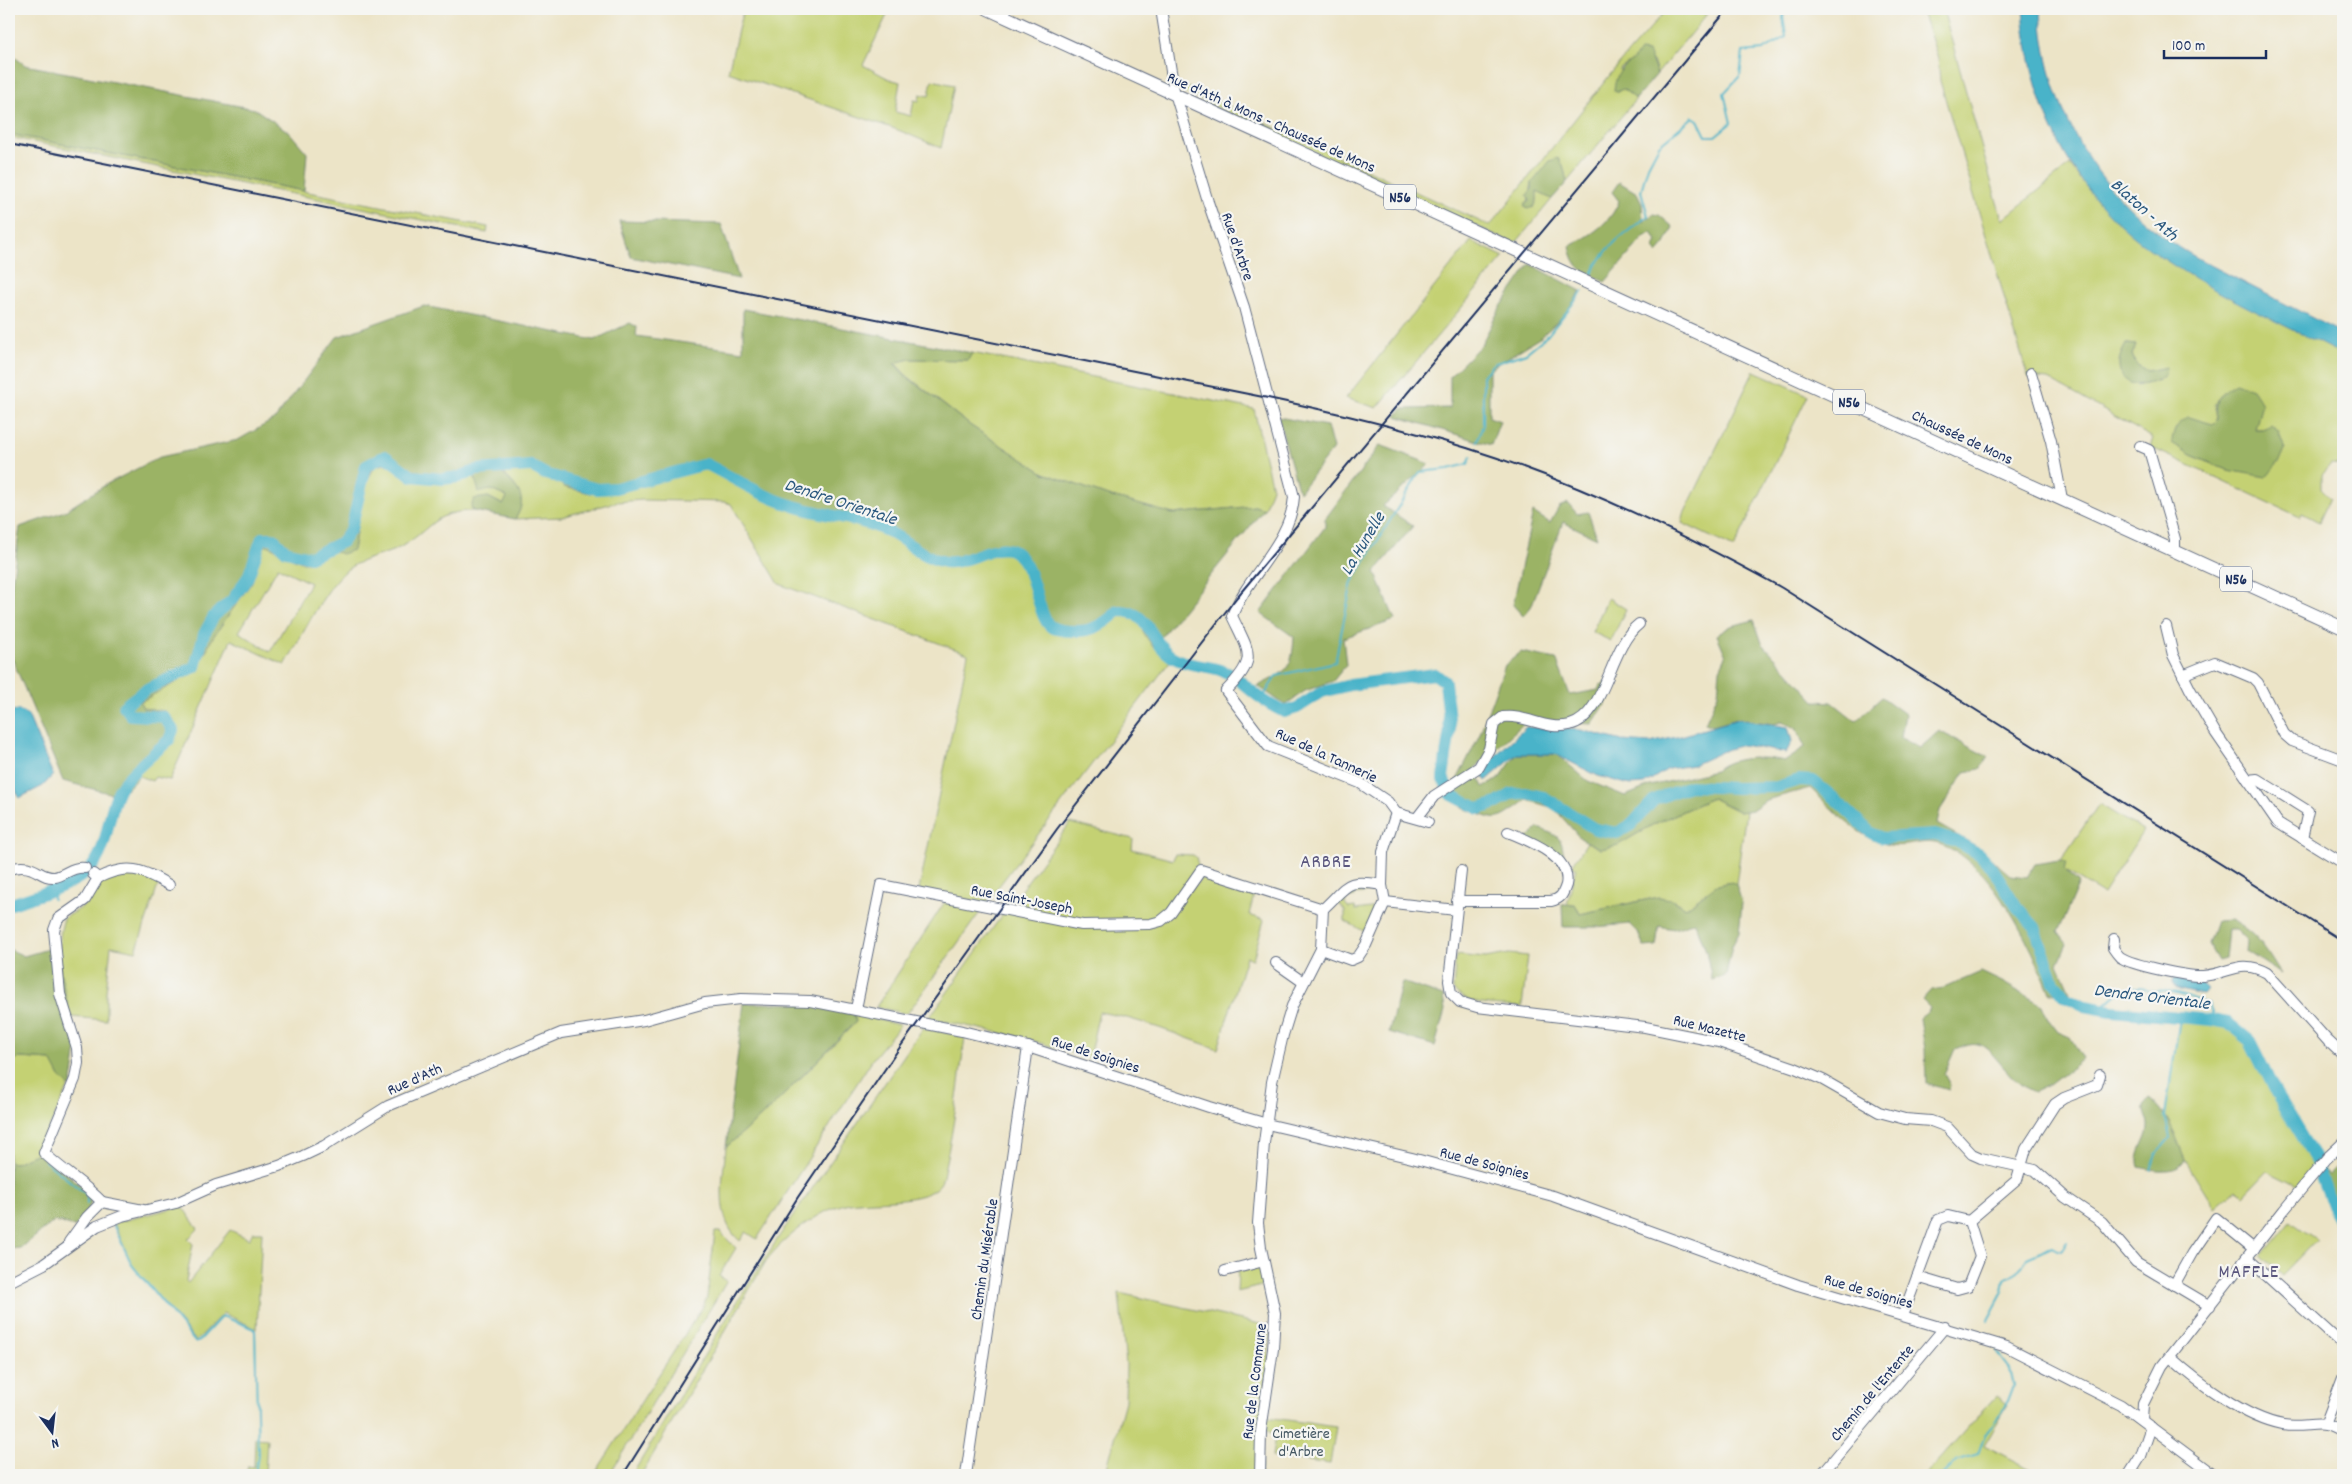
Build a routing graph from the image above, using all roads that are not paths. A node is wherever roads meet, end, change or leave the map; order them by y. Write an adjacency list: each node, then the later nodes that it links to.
1 (988, 9): 3 (main road, Rue d'Ath à Mons - Chaussée de Mons / N56)
2 (1161, 9): 3 (street, Rue d'Arbre)
3 (1177, 95): 4 (main road, Rue d'Ath à Mons - Chaussée de Mons / N56); 6 (street, Rue d'Arbre)
4 (1570, 274): 8 (main road, Chaussée de Mons / N56)
5 (2031, 373): 8 (street)
6 (1270, 408): 16 (street, Rue de la Tannerie)
7 (2140, 446): 9 (street)
8 (2062, 499): 9 (main road, Chaussée de Mons / N56)
9 (2175, 551): 12 (main road, Chaussée de Mons / N56)
10 (1639, 624): 17 (street)
11 (2166, 626): 13 (street)
12 (2343, 628)
13 (2183, 675): 14 (street); 15 (street)
14 (2343, 760)
15 (2248, 780): 20 (street); 20 (street)
16 (1396, 813): 17 (street); 26 (street)
17 (1417, 818): 18 (street)
18 (1428, 822)
19 (1508, 832): 28 (street)
20 (2302, 838): 21 (street)
21 (2343, 863)
22 (9, 869): 24 (street)
23 (1461, 871): 28 (street, Rue Mazette)
24 (92, 873): 25 (street); 42 (street)
25 (170, 885)
26 (1382, 885): 27 (street); 29 (street)
27 (1385, 902): 28 (street); 31 (street)
28 (1457, 906): 41 (street, Rue Mazette)
29 (1323, 908): 31 (street); 35 (street, Rue Saint-Joseph)
30 (2114, 939): 37 (street)
31 (1321, 949): 33 (street)
32 (1276, 963): 33 (street)
33 (1303, 982): 39 (street)
34 (705, 1002): 35 (street, Rue de Soignies); 43 (street, Rue d'Ath)
35 (856, 1009): 36 (street, Rue de Soignies)
36 (1028, 1047): 39 (street, Rue de Soignies); 65 (street, Chemin du Misérable)
37 (2343, 1055)
38 (2100, 1075): 41 (street)
39 (1267, 1124): 48 (street, Rue de la Commune); 54 (street, Rue de Soignies)
40 (2343, 1143): 46 (street)
41 (2022, 1168): 44 (street); 52 (street, Rue Mazette)
42 (102, 1202): 43 (street, Rue d'Ath); 45 (street, Rue d'Ath)
43 (146, 1210): 45 (street, Rue d'Ath)
44 (1969, 1221): 50 (street); 50 (street)
45 (65, 1247): 51 (street, Rue d'Ath)
46 (2254, 1249): 47 (street); 52 (street)
47 (2247, 1258): 53 (street); 56 (street)
48 (1264, 1261): 49 (street); 66 (street, Rue de la Commune)
49 (1225, 1271)
50 (1917, 1277): 54 (street)
51 (9, 1282)
52 (2174, 1284): 53 (street, Rue Mazette)
53 (2210, 1306): 57 (street)
54 (1903, 1315): 55 (street, Rue de Soignies)
55 (1944, 1327): 60 (street, Rue de Soignies); 67 (street, Chemin de l'Entente)
56 (2343, 1345)
57 (2170, 1357): 59 (street); 62 (street)
58 (2343, 1378): 62 (street)
59 (2143, 1404): 60 (street); 61 (street)
60 (2132, 1412): 61 (street, Rue de Soignies)
61 (2142, 1420): 63 (street, Rue de Soignies)
62 (2325, 1425): 64 (street)
63 (2151, 1428): 68 (street); 69 (street, Rue de Soignies)
64 (2343, 1433)
65 (966, 1475)
66 (1260, 1475)
67 (1821, 1475)
68 (2129, 1475)
69 (2215, 1475)

